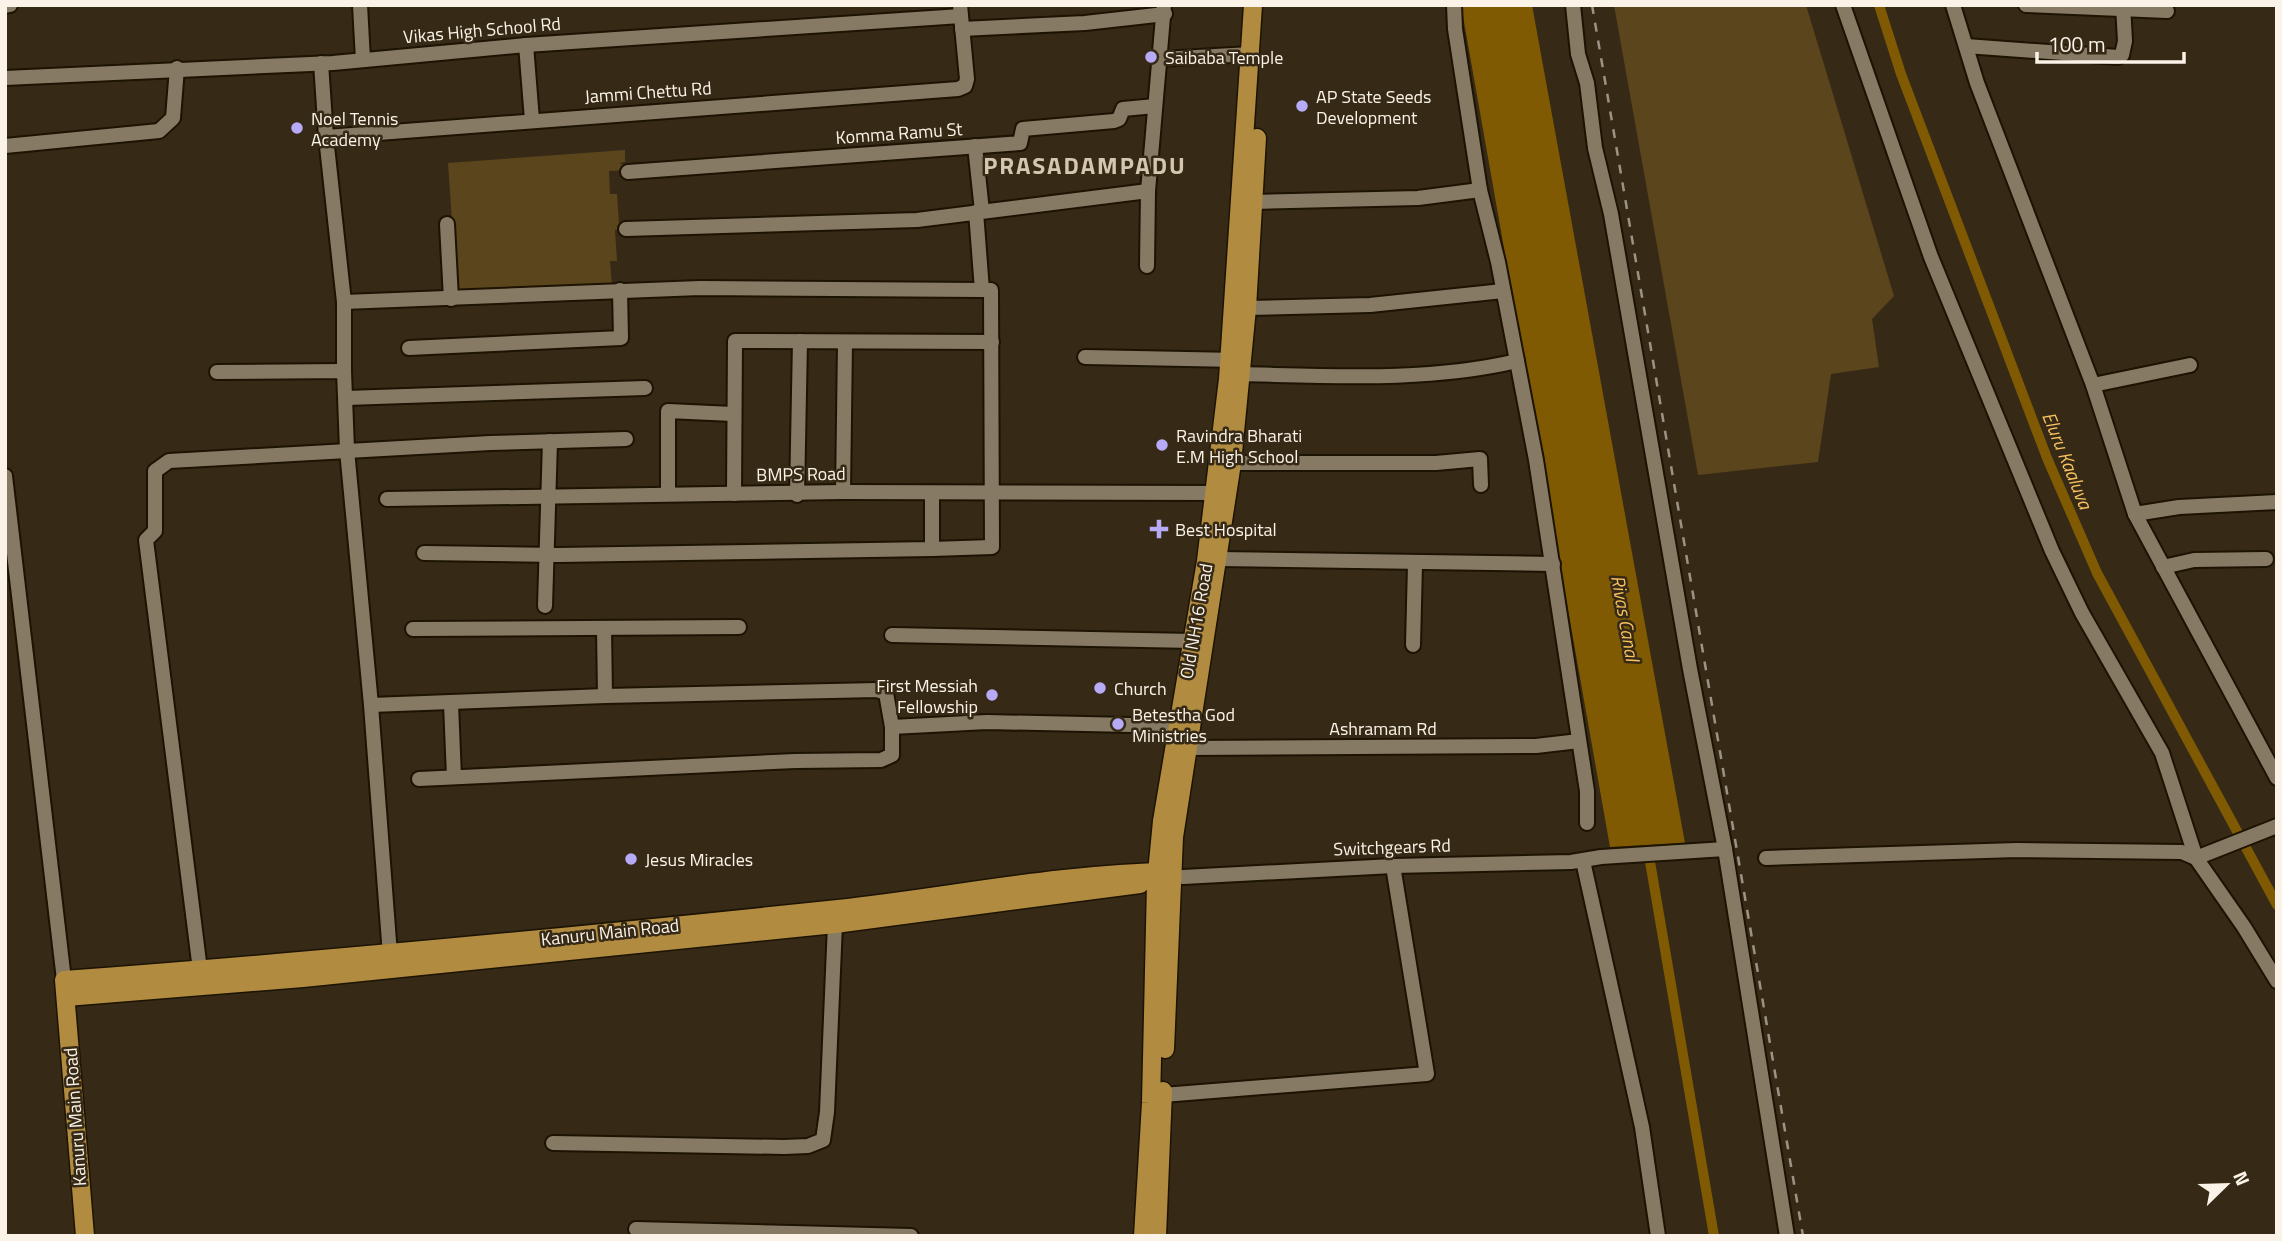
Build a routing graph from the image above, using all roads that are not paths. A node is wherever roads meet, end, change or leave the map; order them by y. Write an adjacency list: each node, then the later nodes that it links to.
1 (360, 5): 17 (street)
2 (1253, 5): 15 (main road, Old NH16 Road)
3 (1264, 5): 29 (main road, Old NH16 Road)
4 (1454, 5): 27 (street)
5 (1573, 5): 99 (street)
6 (1843, 5): 100 (street)
7 (1952, 5): 14 (street)
8 (2026, 5): 9 (street)
9 (2123, 6): 11 (street); 14 (street)
10 (1164, 10): 12 (street, Vikas High School Rd); 16 (street)
11 (2167, 11)
12 (961, 17): 13 (street, Vikas High School Rd); 22 (street, Jammi Chettu Rd)
13 (526, 45): 17 (street, Vikas High School Rd); 22 (street)
14 (1966, 46): 50 (street)
15 (1251, 54): 16 (street); 46 (main road, Old NH16 Road)
16 (1160, 59): 21 (street)
17 (363, 60): 18 (street, Vikas High School Rd)
18 (321, 63): 19 (street, Vikas High School Rd); 23 (street)
19 (177, 68): 20 (street, Vikas High School Rd); 24 (street)
20 (5, 78)
21 (1155, 106): 25 (street, Komma Ramu St); 28 (street)
22 (532, 120): 23 (street, Jammi Chettu Rd)
23 (327, 138): 38 (street)
24 (5, 146)
25 (975, 146): 26 (street, Komma Ramu St); 30 (street)
26 (628, 172)
27 (1480, 190): 29 (street); 36 (street)
28 (1147, 191): 30 (street); 33 (street)
29 (1254, 202): 39 (main road, Old NH16 Road)
30 (979, 212): 32 (street); 35 (street)
31 (447, 223): 37 (street)
32 (626, 229)
33 (1147, 266)
34 (620, 290): 35 (street); 37 (street); 43 (street)
35 (982, 290): 42 (street)
36 (1503, 291): 39 (street); 45 (street)
37 (451, 299): 38 (street)
38 (344, 302): 48 (street)
39 (1247, 308): 46 (main road, Old NH16 Road)
40 (800, 341): 41 (street); 53 (street); 66 (street)
41 (845, 342): 42 (street); 60 (street)
42 (992, 342): 62 (street)
43 (409, 348)
44 (1085, 357): 46 (street)
45 (1517, 361): 46 (street); 77 (street)
46 (1237, 364): 57 (main road, Old NH16 Road); 63 (main road, Old NH16 Road)
47 (2190, 365): 50 (street)
48 (344, 371): 49 (street); 52 (street)
49 (217, 372)
50 (2093, 385): 70 (street)
51 (645, 388): 52 (street)
52 (346, 398): 56 (street)
53 (733, 414): 64 (street); 65 (street)
54 (626, 439): 55 (street)
55 (550, 441): 56 (street); 68 (street)
56 (347, 450): 89 (street); 108 (street)
57 (1232, 463): 59 (street); 74 (main road, Old NH16 Road)
58 (5, 476): 79 (street)
59 (1481, 485)
60 (843, 492): 61 (street, BMPS Road); 66 (street, BMPS Road)
61 (933, 493): 62 (street, BMPS Road); 71 (street)
62 (990, 493): 63 (street, BMPS Road); 71 (street)
63 (1216, 493): 85 (main road, Old NH16 Road)
64 (668, 494): 65 (street, BMPS Road); 68 (street, BMPS Road)
65 (734, 494): 66 (street, BMPS Road)
66 (797, 495)
67 (387, 499): 68 (street, BMPS Road)
68 (549, 499): 73 (street)
69 (2277, 502): 70 (street)
70 (2135, 514): 78 (street)
71 (932, 549): 73 (street)
72 (424, 553): 73 (street)
73 (546, 554): 80 (street)
74 (1219, 559): 76 (street); 93 (main road, Old NH16 Road)
75 (2266, 559): 78 (street)
76 (1415, 564): 77 (street); 86 (street)
77 (1553, 564): 92 (street)
78 (2163, 567): 95 (street)
79 (11, 583): 111 (street)
80 (545, 606)
81 (739, 627): 82 (street)
82 (604, 628): 83 (street); 87 (street)
83 (413, 629)
84 (892, 635): 85 (street)
85 (1193, 641): 90 (main road, Old NH16 Road)
86 (1413, 645)
87 (604, 696): 88 (street); 91 (street)
88 (451, 704): 89 (street); 94 (street)
89 (371, 705): 107 (street)
90 (1177, 726): 91 (street); 104 (main road, Old NH16 Road)
91 (892, 727): 94 (street)
92 (1579, 741): 93 (street, Ashramam Rd); 97 (street)
93 (1188, 748): 104 (main road, Old NH16 Road)
94 (454, 777): 96 (street)
95 (2277, 778)
96 (419, 779)
97 (1587, 823)
98 (2277, 826): 100 (street)
99 (1725, 849): 102 (street, Switchgears Rd); 120 (street)
100 (2199, 857): 101 (street); 110 (street)
101 (1766, 858)
102 (1583, 861): 103 (street, Switchgears Rd); 119 (street)
103 (1393, 866): 104 (street, Switchgears Rd); 112 (street)
104 (1168, 878): 105 (main road, Kanuru Main Road); 106 (main road, Kanuru Main Road); 112 (main road, Old NH16 Road); 117 (main road, Old NH16 Road)
105 (835, 924): 106 (main road, Kanuru Main Road); 113 (street)
106 (551, 946): 107 (main road, Kanuru Main Road); 109 (main road, Kanuru Main Road)
107 (390, 955): 109 (main road, Kanuru Main Road)
108 (200, 970): 109 (main road, Kanuru Main Road); 111 (main road, Kanuru Main Road)
109 (280, 972): 111 (main road, Kanuru Main Road)
110 (2277, 981)
111 (65, 989): 115 (main road, Kanuru Main Road)
112 (1163, 1095): 118 (main road, Old NH16 Road)
113 (553, 1143)
114 (636, 1229): 116 (street)
115 (85, 1236)
116 (911, 1236)
117 (1143, 1236)
118 (1157, 1236)
119 (1658, 1236)
120 (1787, 1236)

